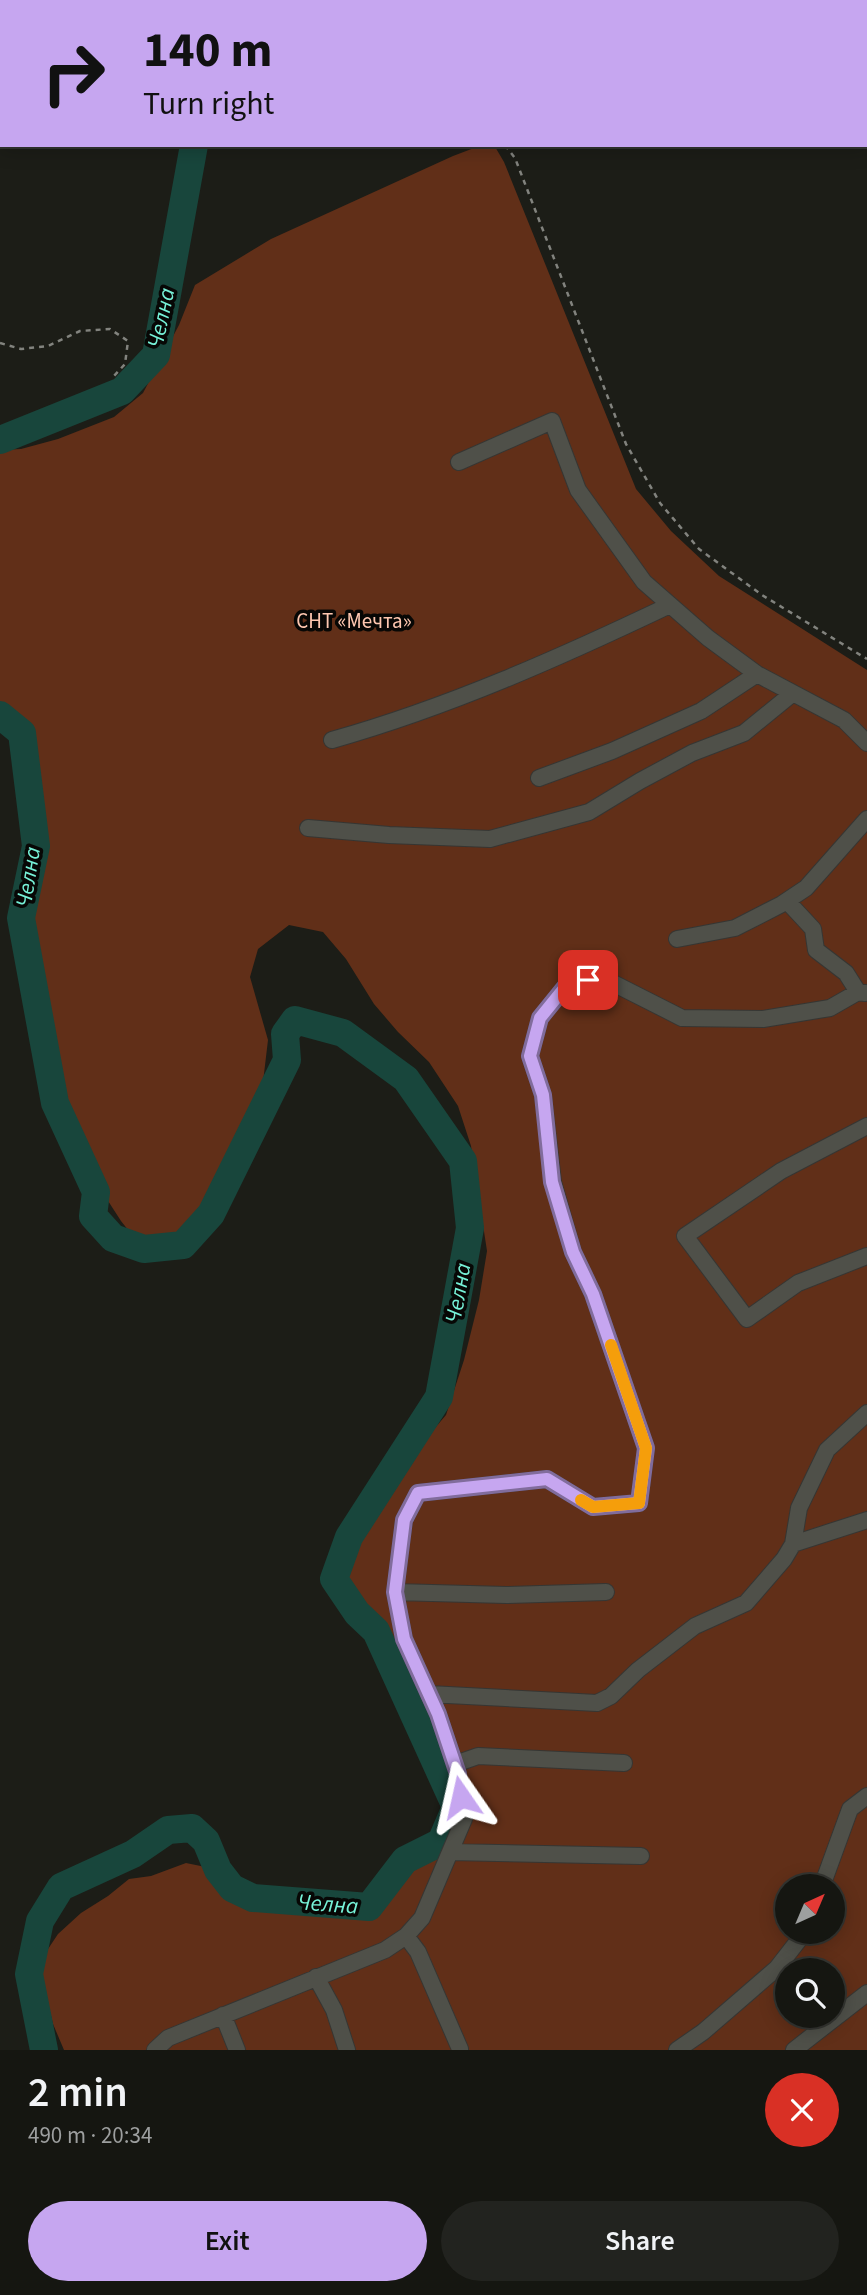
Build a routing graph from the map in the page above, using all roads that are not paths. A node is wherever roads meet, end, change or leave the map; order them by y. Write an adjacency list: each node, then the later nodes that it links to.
1 (459, 462): 2 (street)
2 (670, 605): 3 (street); 5 (street)
3 (757, 674): 4 (street); 7 (street)
4 (793, 693): 6 (street); 9 (street)
5 (332, 740)
6 (867, 743)
7 (539, 778)
8 (867, 819): 10 (street)
9 (308, 828)
10 (787, 901): 11 (street); 12 (street)
11 (677, 939)
12 (862, 992): 18 (street)
13 (867, 1126): 14 (street)
14 (867, 1256)
15 (867, 1413): 17 (street)
16 (867, 1520): 17 (street)
17 (793, 1544): 20 (street)
18 (395, 1592): 19 (street); 20 (street)
19 (606, 1592)
20 (429, 1694): 21 (street)
21 (455, 1763): 22 (street); 24 (street)
22 (624, 1763)
23 (867, 1796): 26 (street)
24 (450, 1852): 25 (street); 27 (street)
25 (641, 1856)
26 (826, 1874)
27 (406, 1936): 29 (street); 32 (street)
28 (795, 1944): 36 (street)
29 (316, 1977): 31 (street); 35 (street)
30 (867, 1993): 37 (street)
31 (223, 2015): 33 (street); 34 (street)
32 (460, 2049)
33 (155, 2050)
34 (237, 2050)
35 (347, 2050)
36 (677, 2050)
37 (794, 2050)

